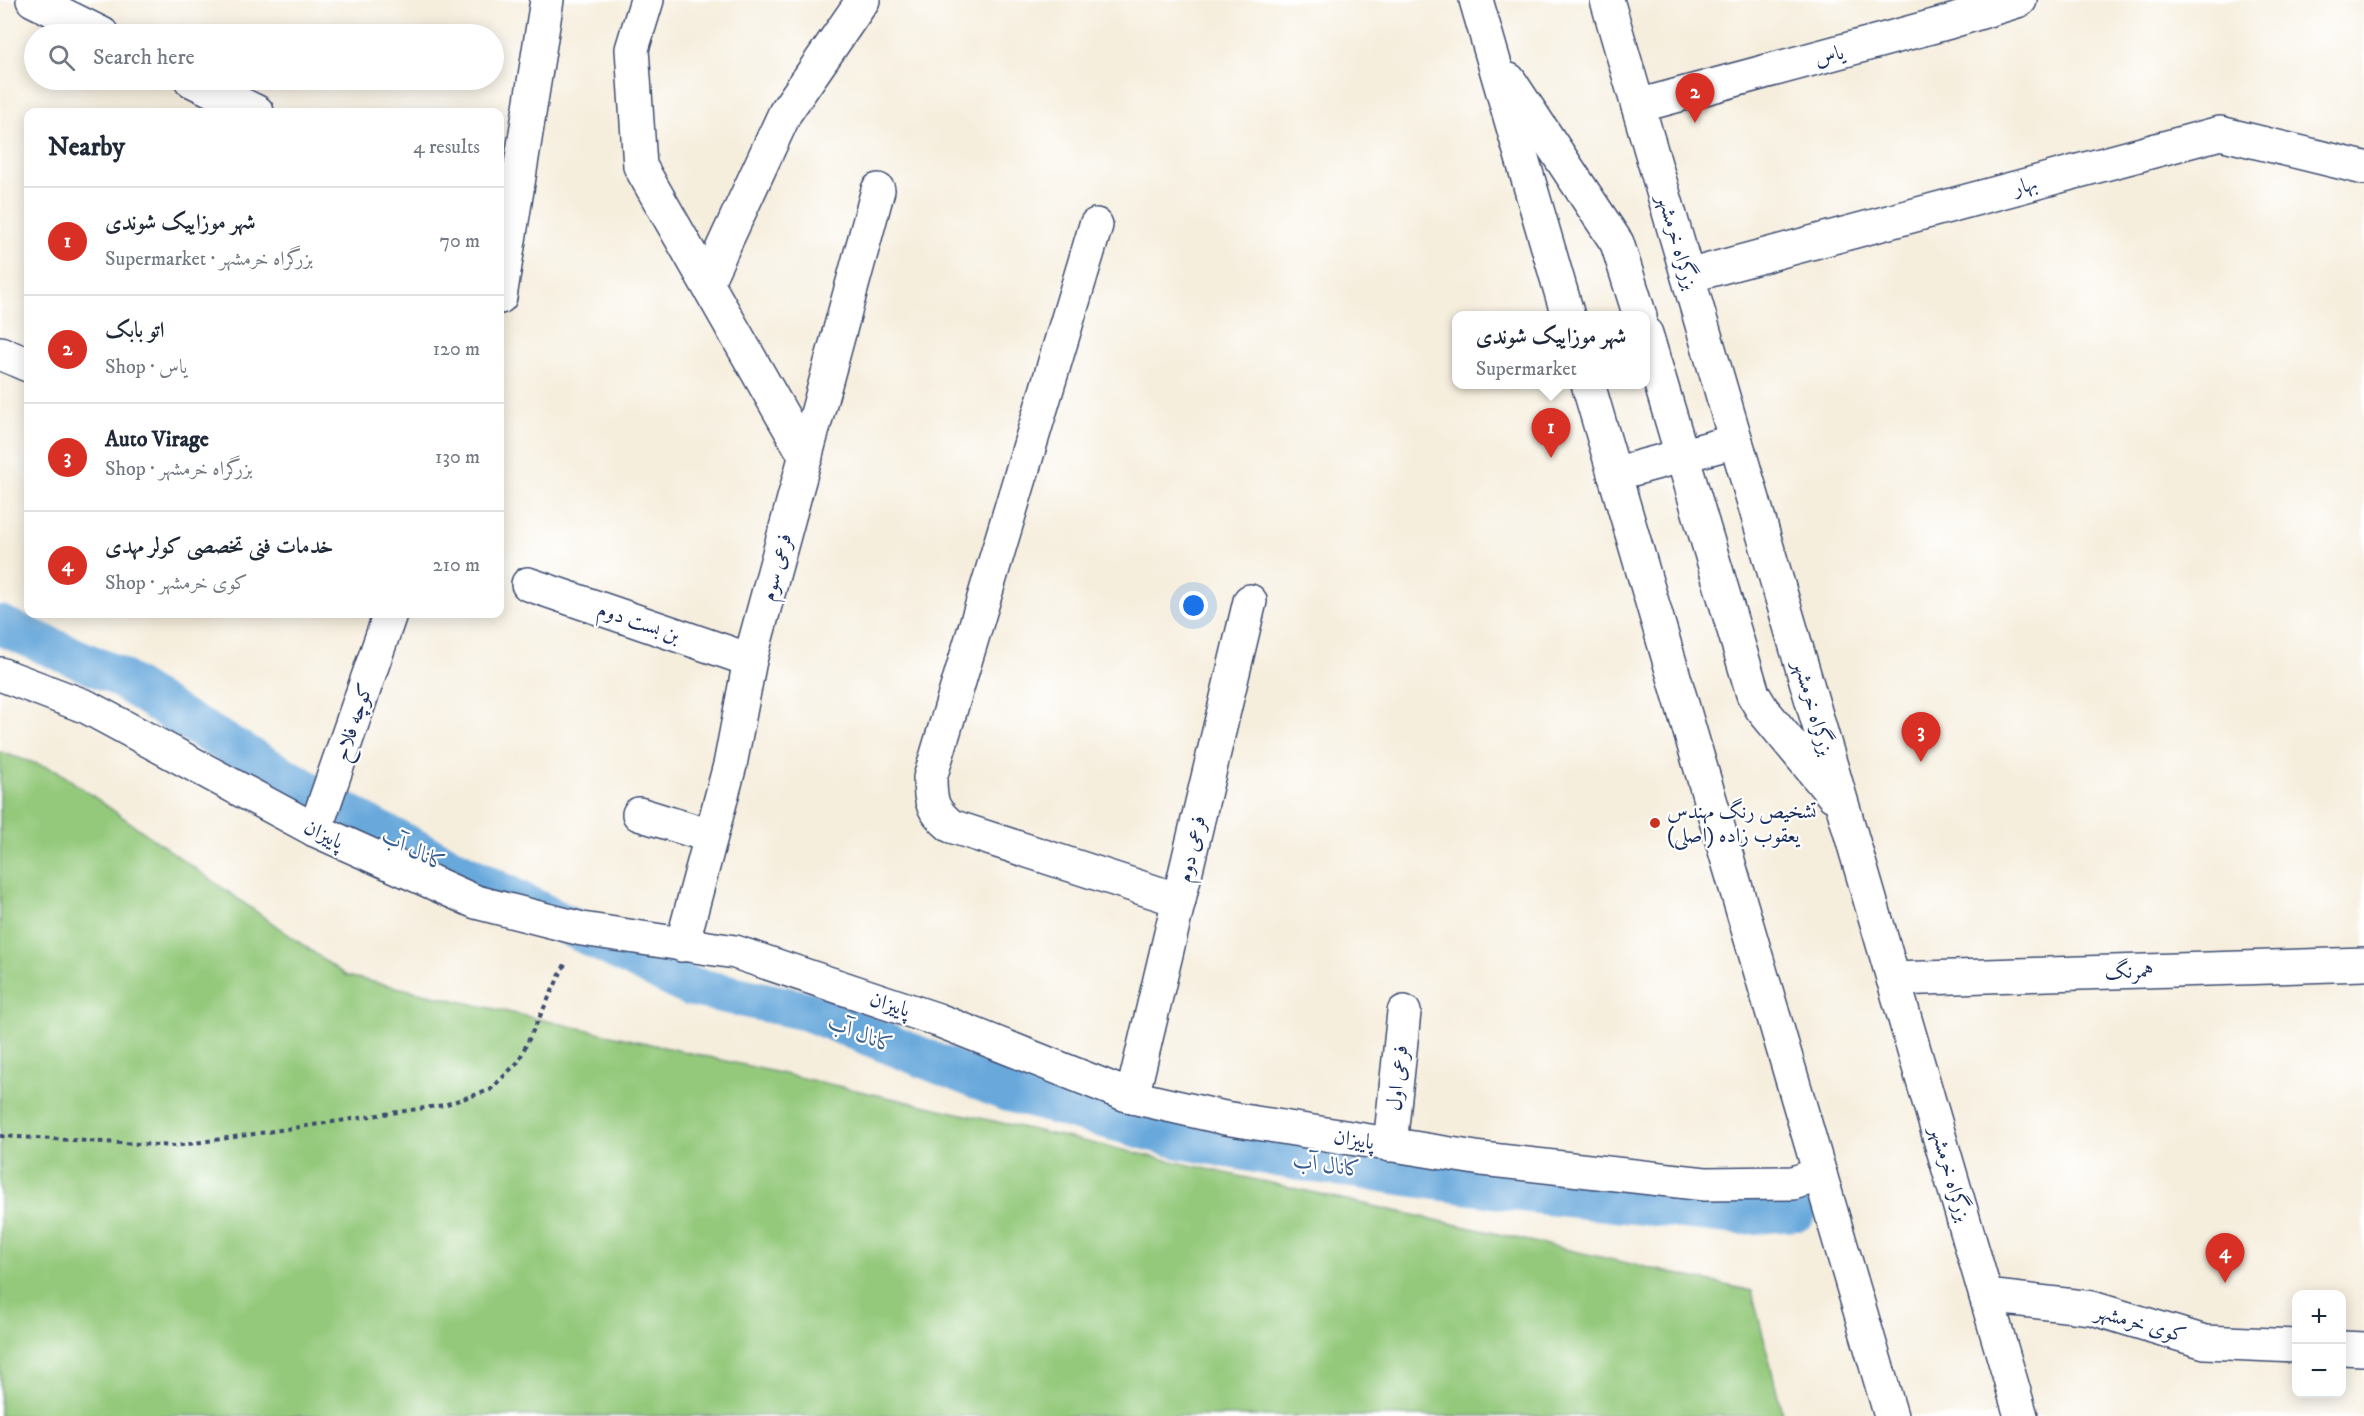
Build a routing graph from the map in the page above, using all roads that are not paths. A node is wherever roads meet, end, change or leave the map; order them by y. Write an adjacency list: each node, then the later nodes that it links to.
1 (33, 0): 9 (main road)
2 (547, 0): 17 (main road)
3 (647, 0): 19 (main road)
4 (863, 0): 19 (main road)
5 (1476, 0): 10 (main road)
6 (1607, 0): 12 (main road, بزرگراه خرمشهر)
7 (2020, 0): 8 (main road, یاس)
8 (1945, 11): 12 (main road, یاس)
9 (82, 24)
10 (1491, 54): 20 (main road); 21 (main road)
11 (212, 90): 13 (main road)
12 (1638, 106): 18 (main road, بزرگراه خرمشهر)
13 (249, 108)
14 (2364, 168): 18 (main road, بهار)
15 (878, 190): 28 (main road, فرعی سوم)
16 (1096, 225): 39 (main road)
17 (504, 237)
18 (1688, 276): 26 (main road, بزرگراه خرمشهر)
19 (706, 282): 28 (main road)
20 (1567, 311)
21 (1639, 311)
22 (1650, 347): 27 (main road)
23 (0, 353): 24 (main road)
24 (24, 363)
25 (1589, 389): 29 (main road)
26 (1736, 441): 27 (main road); 35 (main road, بزرگراه خرمشهر)
27 (1682, 455): 29 (main road); 35 (main road)
28 (806, 457): 33 (main road, فرعی سوم)
29 (1614, 474): 46 (main road)
30 (528, 584): 33 (main road, بن بست دوم)
31 (1250, 601): 39 (main road, فرعی دوم)
32 (389, 618): 37 (main road, کوچه فلاح)
33 (750, 660): 38 (main road, فرعی سوم)
34 (0, 674): 37 (main road, پاییزان)
35 (1843, 807): 42 (main road, بزرگراه خرمشهر)
36 (639, 814): 38 (main road)
37 (315, 830): 40 (main road, پاییزان)
38 (710, 836): 40 (main road, فرعی سوم)
39 (1179, 900): 44 (main road, فرعی دوم)
40 (682, 945): 44 (main road, پاییزان)
41 (2364, 964): 42 (main road, همرنگ)
42 (1893, 980): 47 (main road, بزرگراه خرمشهر)
43 (1404, 1012): 45 (main road, فرعی اول)
44 (1132, 1097): 45 (main road, پاییزان)
45 (1390, 1144): 46 (main road, پاییزان)
46 (1820, 1174): 51 (main road)
47 (1986, 1296): 48 (main road, کوی خرمشهر); 52 (main road, بزرگراه خرمشهر)
48 (2292, 1346)
49 (2346, 1348): 50 (main road)
50 (2364, 1349)
51 (1891, 1416)
52 (2021, 1416)

